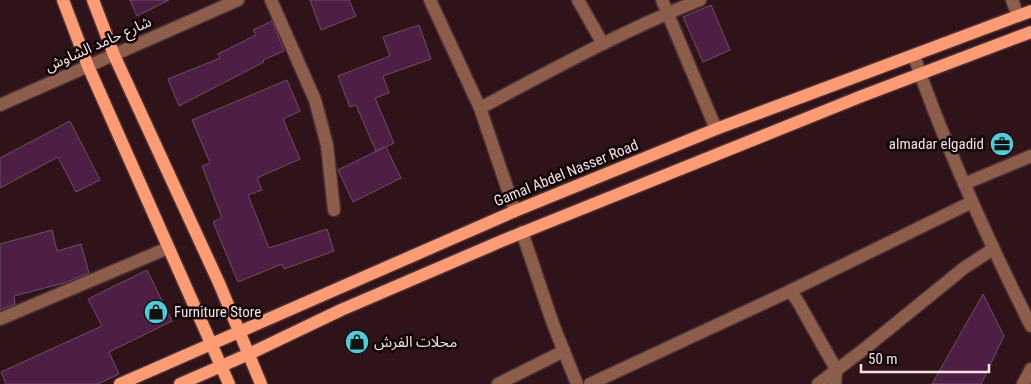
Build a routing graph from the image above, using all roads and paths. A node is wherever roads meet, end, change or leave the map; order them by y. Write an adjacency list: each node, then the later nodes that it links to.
1 (62, 0): 17 (main road)
2 (93, 0): 15 (main road)
3 (238, 0): 15 (street, شارع حامد الشاوش)
4 (271, 0): 25 (street)
5 (430, 0): 20 (street)
6 (578, 0): 14 (street)
7 (662, 0): 11 (street)
8 (700, 0): 11 (street)
9 (1012, 0): 12 (street)
10 (1031, 11): 12 (main road, Gamal Abdel Nasser Road)
11 (667, 13): 14 (street); 21 (street)
12 (1018, 16): 16 (main road, Gamal Abdel Nasser Road)
13 (1031, 32): 18 (main road)
14 (604, 44): 20 (street)
15 (114, 55): 17 (street, شارع حامد الشاوش); 33 (main road)
16 (914, 56): 18 (street); 21 (main road, Gamal Abdel Nasser Road)
17 (88, 66): 19 (street, شارع حامد الشاوش); 28 (main road)
18 (920, 75): 23 (street); 27 (main road)
19 (0, 105)
20 (480, 108): 26 (street)
21 (716, 129): 26 (main road, Gamal Abdel Nasser Road)
22 (1031, 156): 23 (street)
23 (964, 184): 24 (street)
24 (972, 202): 29 (street); 30 (street)
25 (334, 210)
26 (515, 211): 33 (main road, Gamal Abdel Nasser Road)
27 (522, 232): 35 (street); 36 (main road)
28 (168, 248): 31 (street); 34 (main road)
29 (993, 249): 32 (street); 38 (street)
30 (790, 291): 38 (street); 46 (street)
31 (0, 319)
32 (1031, 326)
33 (239, 331): 34 (main road, Gamal Abdel Nasser Road); 36 (main road)
34 (212, 343): 37 (main road); 40 (main road, Gamal Abdel Nasser Road)
35 (564, 351): 44 (street); 45 (street)
36 (249, 354): 37 (main road); 43 (main road)
37 (222, 366): 41 (main road); 42 (main road)
38 (836, 370): 47 (street); 48 (street)
39 (1031, 370): 49 (street)
40 (120, 384)
41 (180, 384)
42 (229, 384)
43 (262, 384)
44 (498, 384)
45 (577, 384)
46 (590, 384)
47 (818, 384)
48 (835, 384)
49 (1022, 384)

